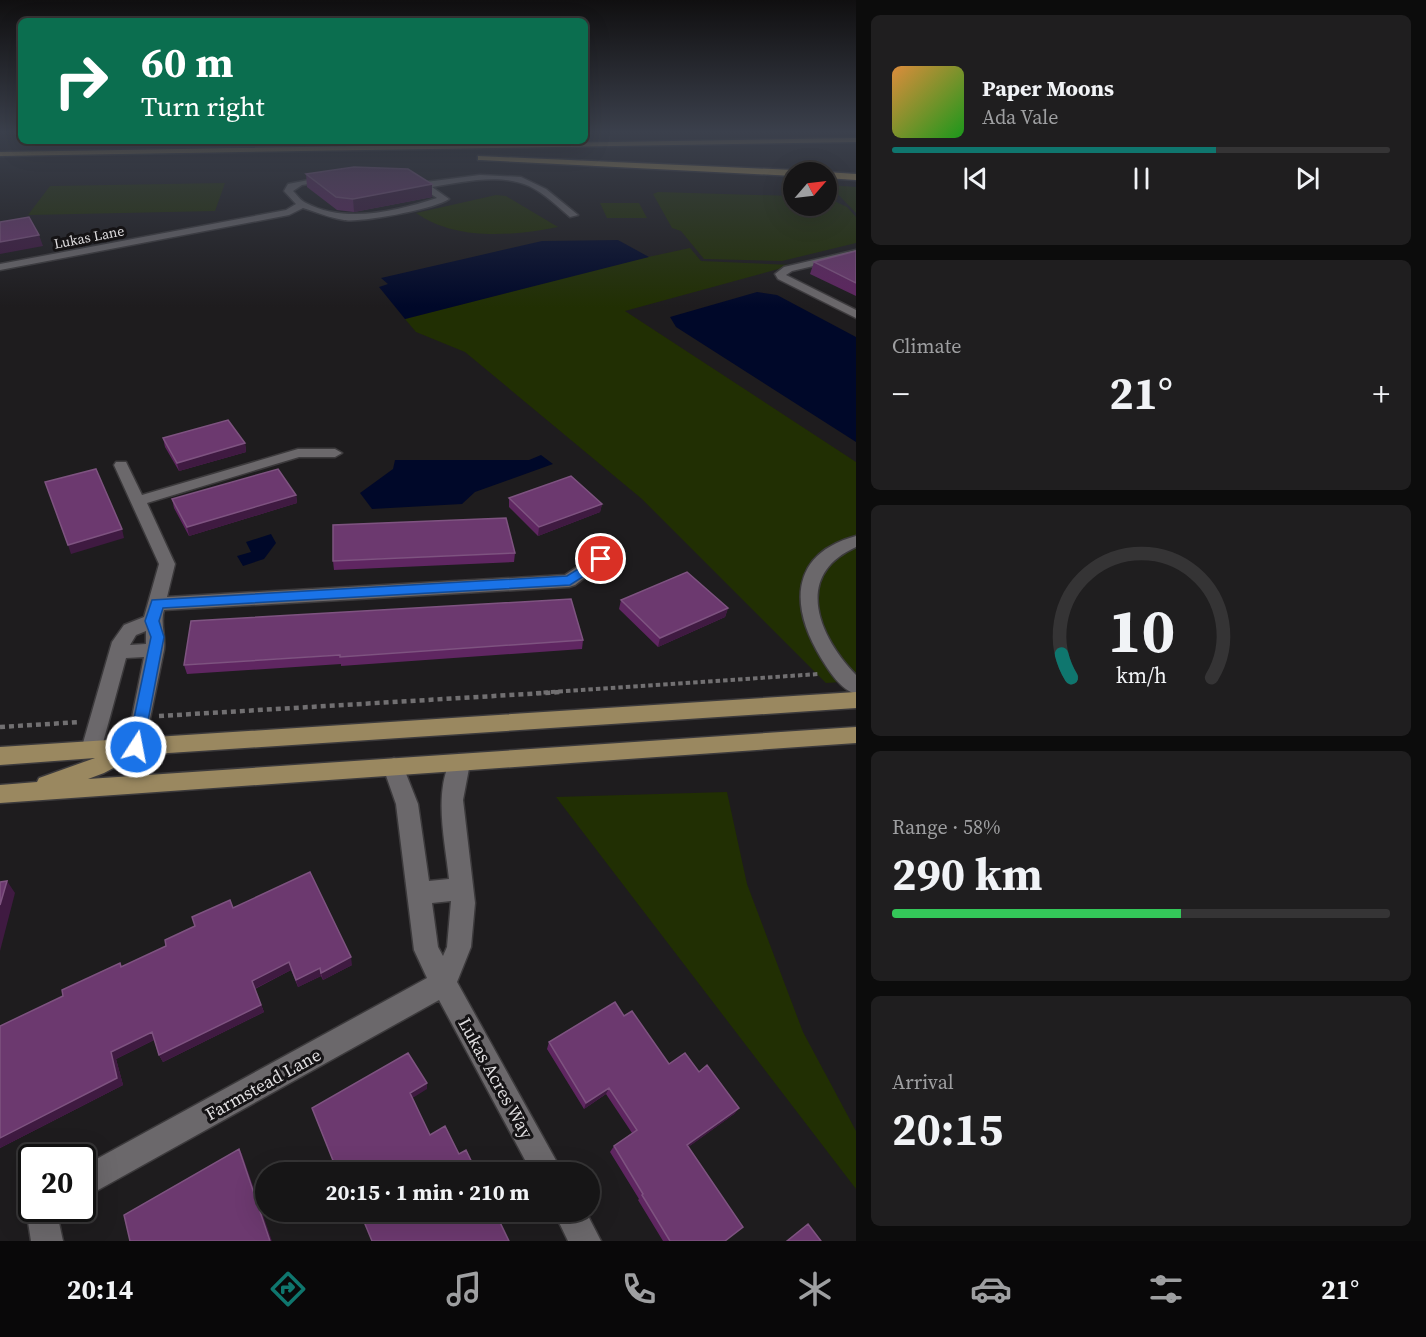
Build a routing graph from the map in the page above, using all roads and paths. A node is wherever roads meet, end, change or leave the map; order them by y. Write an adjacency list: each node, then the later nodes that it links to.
1 (290, 191): 4 (street)
2 (434, 191): 4 (street)
3 (542, 191): 5 (street)
4 (302, 205): 7 (street, Lukas Lane)
5 (573, 214)
6 (856, 253): 8 (street)
7 (0, 267)
8 (856, 315)
9 (335, 453): 11 (street)
10 (121, 465): 11 (street)
11 (138, 501): 14 (street)
12 (856, 541): 18 (street)
13 (601, 559): 14 (street)
14 (155, 612): 15 (street); 16 (street)
15 (155, 650): 16 (street); 24 (street)
16 (118, 652): 25 (street)
17 (814, 674): 20 (path)
18 (856, 687)
19 (856, 700): 24 (main road)
20 (160, 716)
21 (85, 722): 22 (path)
22 (0, 728)
23 (856, 735): 27 (main road)
24 (136, 747): 25 (main road); 29 (main road)
25 (91, 750): 26 (main road)
26 (0, 756)
27 (459, 763): 28 (main road); 30 (street)
28 (394, 767): 29 (main road); 31 (street, Lukas Acres Way)
29 (7, 794)
30 (461, 889): 31 (street); 32 (street)
31 (418, 893): 32 (street, Lukas Acres Way)
32 (444, 983): 33 (street, Lukas Acres Way); 34 (street, Farmstead Lane)
33 (542, 1162)
34 (96, 1176)
35 (43, 1222): 37 (street)
36 (575, 1222): 38 (street)
37 (47, 1241)
38 (585, 1241)

